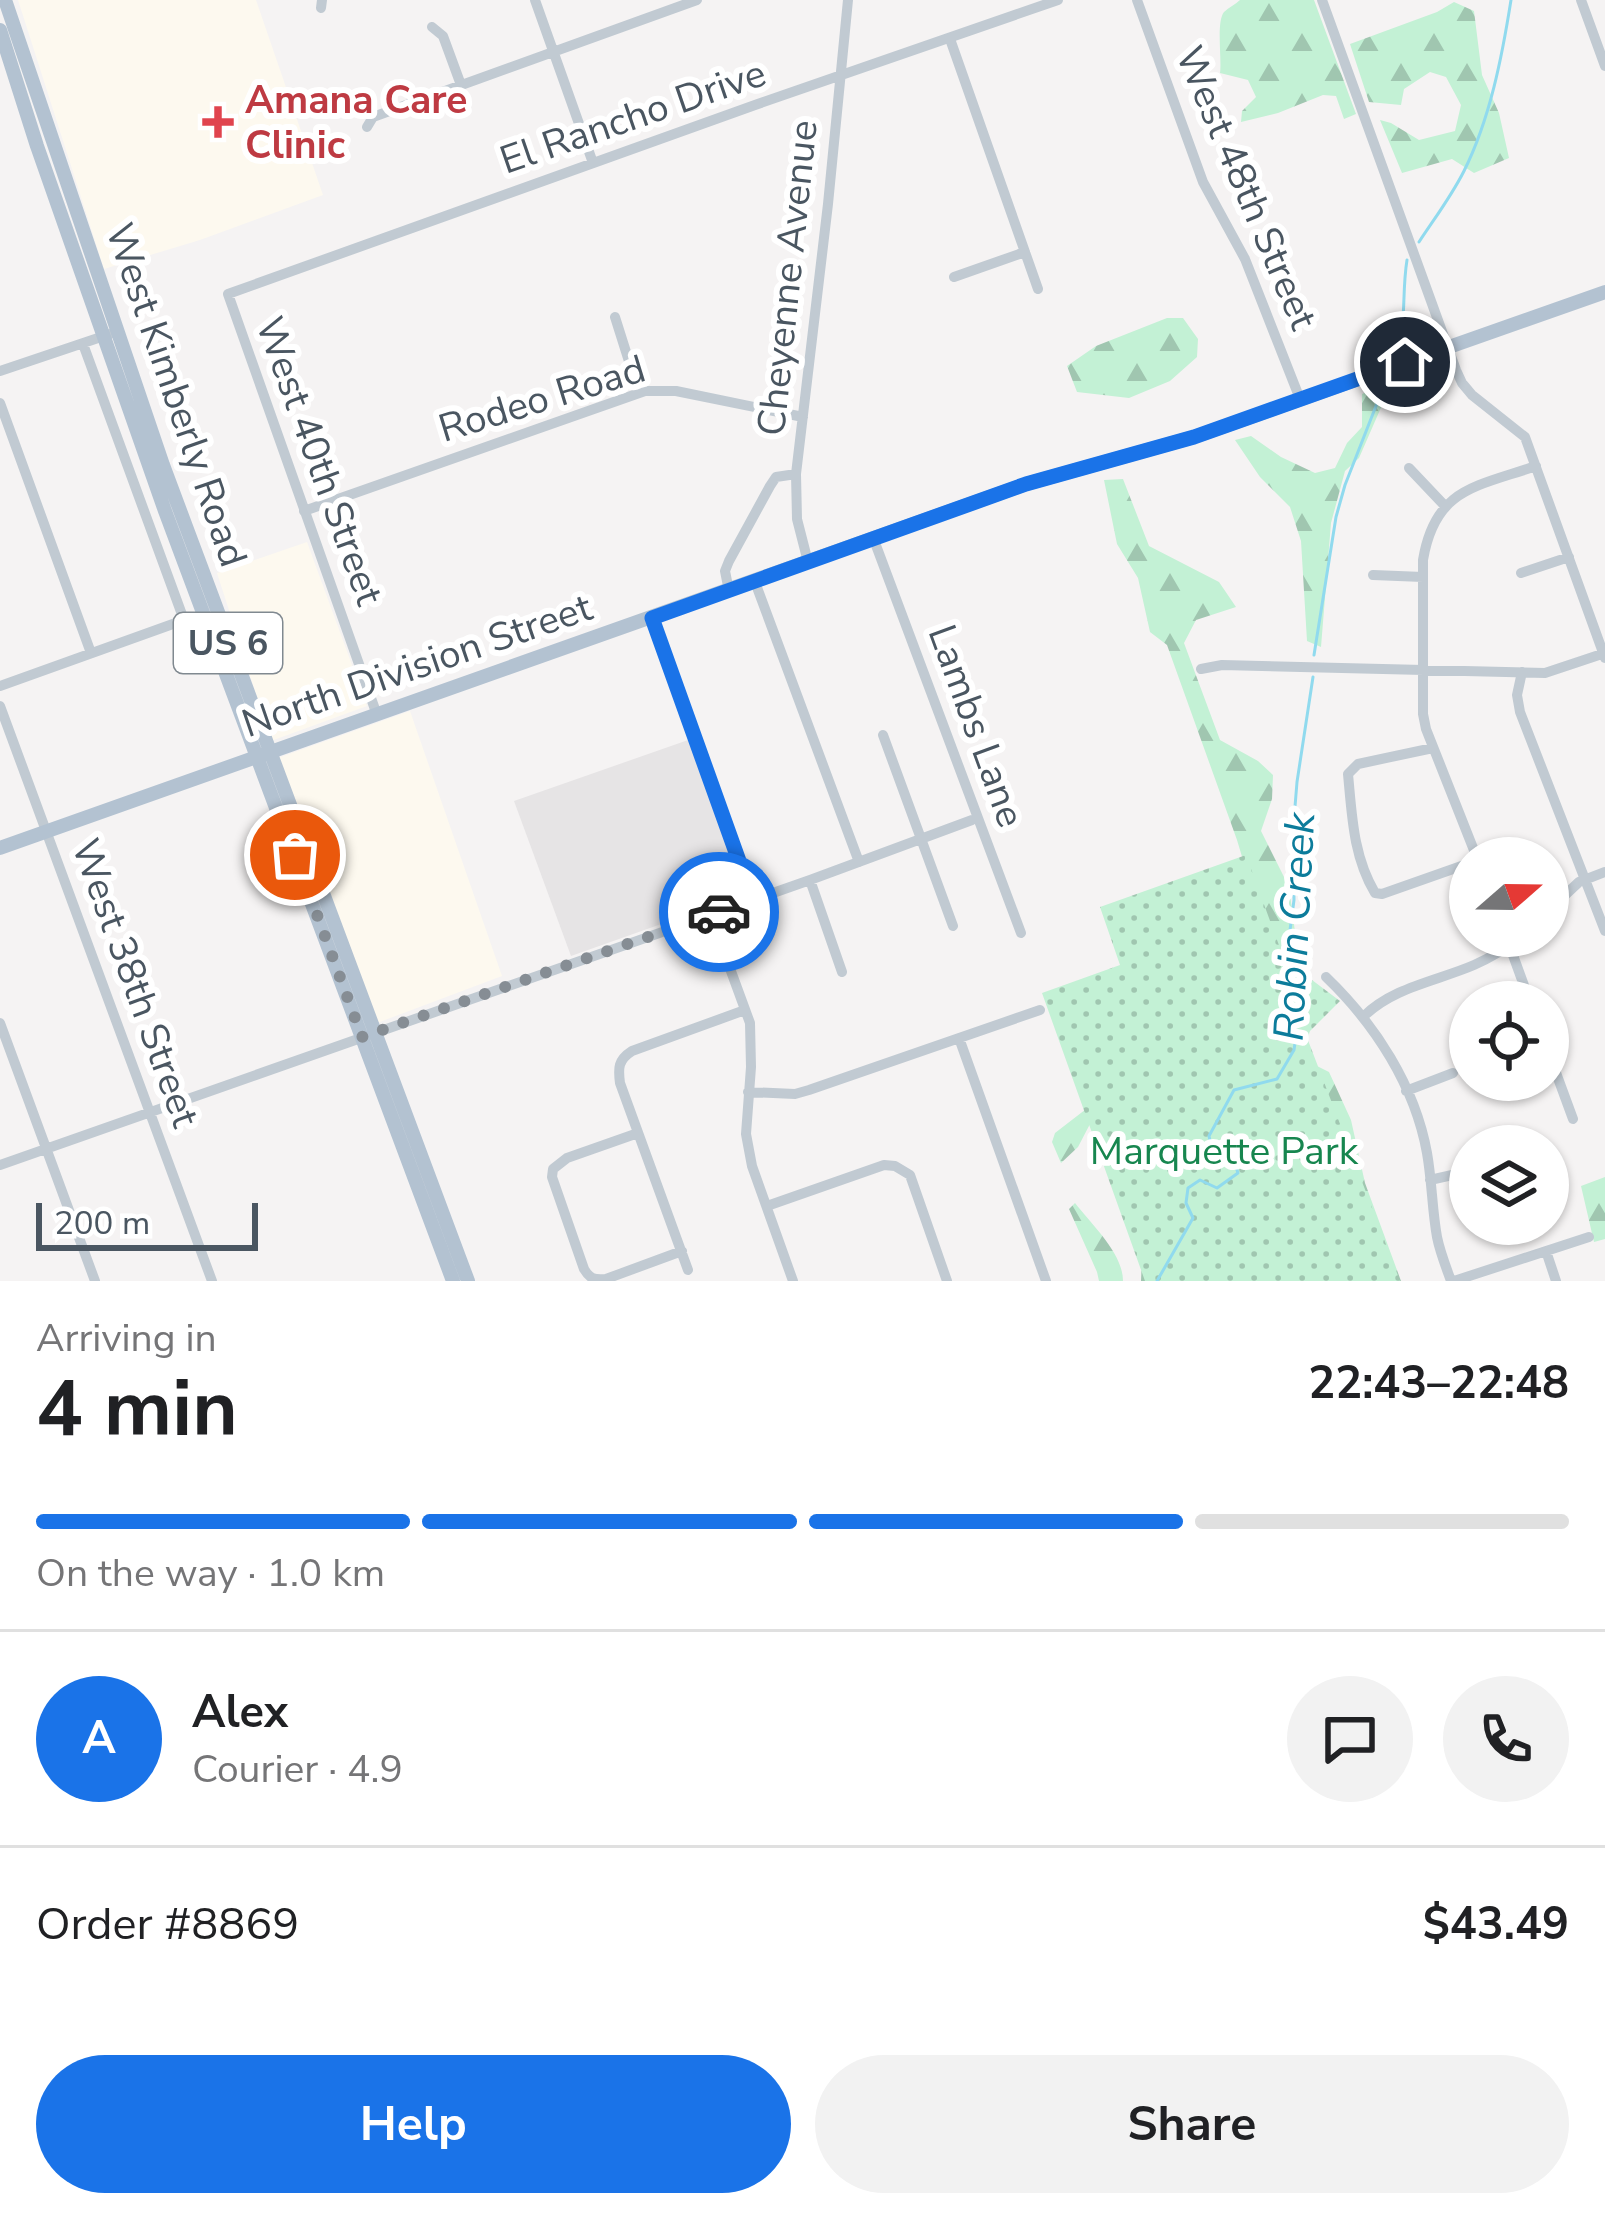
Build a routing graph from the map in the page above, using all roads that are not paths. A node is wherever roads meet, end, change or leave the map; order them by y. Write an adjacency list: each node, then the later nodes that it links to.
1 (5, 0): 24 (main road, West Kimberly Road / US 6)
2 (536, 0): 12 (street)
3 (697, 0): 12 (street)
4 (848, 0): 14 (street, Cheyenne Avenue)
5 (1058, 0): 11 (street, El Rancho Drive)
6 (1137, 0): 29 (street, West 48th Street)
7 (1322, 0): 26 (street)
8 (1581, 0): 13 (street)
9 (432, 27): 15 (street)
10 (0, 30): 24 (main road, West Kimberly Road / US 6)
11 (950, 39): 14 (street, El Rancho Drive); 18 (street)
12 (554, 51): 15 (street); 17 (street)
13 (1605, 66)
14 (841, 76): 17 (street, El Rancho Drive); 31 (street, Cheyenne Avenue)
15 (461, 85): 16 (street)
16 (367, 127)
17 (593, 163): 22 (street, El Rancho Drive)
18 (1025, 252): 19 (street); 20 (street)
19 (954, 278)
20 (1038, 289)
21 (1605, 292): 26 (main road, North Division Street)
22 (228, 294): 36 (street, West 40th Street)
23 (615, 317): 28 (street)
24 (111, 333): 25 (street); 56 (main road, West Kimberly Road / US 6)
25 (83, 344): 27 (street); 46 (street, West Kimberly Road)
26 (1448, 347): 29 (main road, North Division Street); 32 (street)
27 (0, 371)
28 (639, 393): 31 (street, Rodeo Road); 36 (street, Rodeo Road)
29 (1300, 399): 37 (main road, North Division Street)
30 (0, 403): 46 (street)
31 (803, 417): 34 (street, Cheyenne Avenue)
32 (1536, 466): 35 (street); 38 (street)
33 (1409, 469): 35 (street)
34 (796, 474): 39 (street, Cheyenne Avenue); 44 (street)
35 (1445, 506): 42 (street)
36 (304, 511): 53 (street, West 40th Street)
37 (874, 540): 39 (main road, North Division Street); 72 (street, Lambs Lane)
38 (1568, 557): 40 (street); 47 (street)
39 (808, 562): 43 (main road, North Division Street)
40 (1521, 573)
41 (1373, 575): 42 (street)
42 (1423, 577): 49 (street)
43 (755, 582): 44 (main road, North Division Street); 62 (street)
44 (729, 591): 45 (main road, North Division Street)
45 (652, 618): 53 (main road, North Division Street); 68 (street)
46 (91, 653): 51 (street)
47 (1604, 655): 50 (street)
48 (1201, 669): 49 (street)
49 (1422, 670): 50 (street); 55 (street)
50 (1522, 672): 65 (street)
51 (0, 686)
52 (0, 706): 58 (street, West 38th Street)
53 (377, 716): 56 (main road, North Division Street)
54 (883, 734): 60 (street)
55 (1433, 748): 59 (street); 63 (street)
56 (264, 754): 58 (main road, North Division Street); 80 (main road, West Kimberly Road / US 6)
57 (972, 820): 60 (street)
58 (48, 832): 61 (main road, North Division Street); 86 (street, West 38th Street)
59 (1465, 837)
60 (922, 839): 62 (street); 70 (street)
61 (0, 848)
62 (860, 862): 66 (street)
63 (1449, 870)
64 (1605, 872): 65 (street)
65 (1586, 879): 67 (street); 71 (street)
66 (811, 880): 68 (street); 74 (street)
67 (1569, 890)
68 (753, 900): 69 (street)
69 (710, 914): 76 (street); 80 (street)
70 (953, 926)
71 (1605, 931)
72 (1021, 933)
73 (1485, 957): 78 (street)
74 (842, 972)
75 (1327, 977): 78 (street)
76 (745, 1010): 84 (street); 88 (street)
77 (1040, 1010): 81 (street)
78 (1363, 1017): 83 (street)
79 (0, 1023): 89 (street)
80 (368, 1034): 86 (street); 100 (main road, West Kimberly Road / US 6); 101 (main road, West Kimberly Road / US 6)
81 (959, 1039): 84 (street); 104 (street)
82 (1449, 1075): 83 (street)
83 (1406, 1091): 92 (street)
84 (748, 1092): 93 (street)
85 (1566, 1101): 87 (street)
86 (150, 1112): 89 (street); 99 (street, West 38th Street)
87 (1573, 1119)
88 (638, 1132): 95 (street); 95 (street)
89 (46, 1149): 90 (street); 98 (street)
90 (0, 1166)
91 (1449, 1176): 92 (street)
92 (1430, 1180): 105 (street)
93 (767, 1206): 102 (street); 103 (street)
94 (1589, 1237): 96 (street)
95 (682, 1251): 97 (street)
96 (1546, 1251): 105 (street); 106 (street)
97 (688, 1270)
98 (95, 1281)
99 (212, 1281)
100 (453, 1281)
101 (468, 1281)
102 (793, 1281)
103 (947, 1281)
104 (1046, 1281)
105 (1453, 1281)
106 (1556, 1281)

